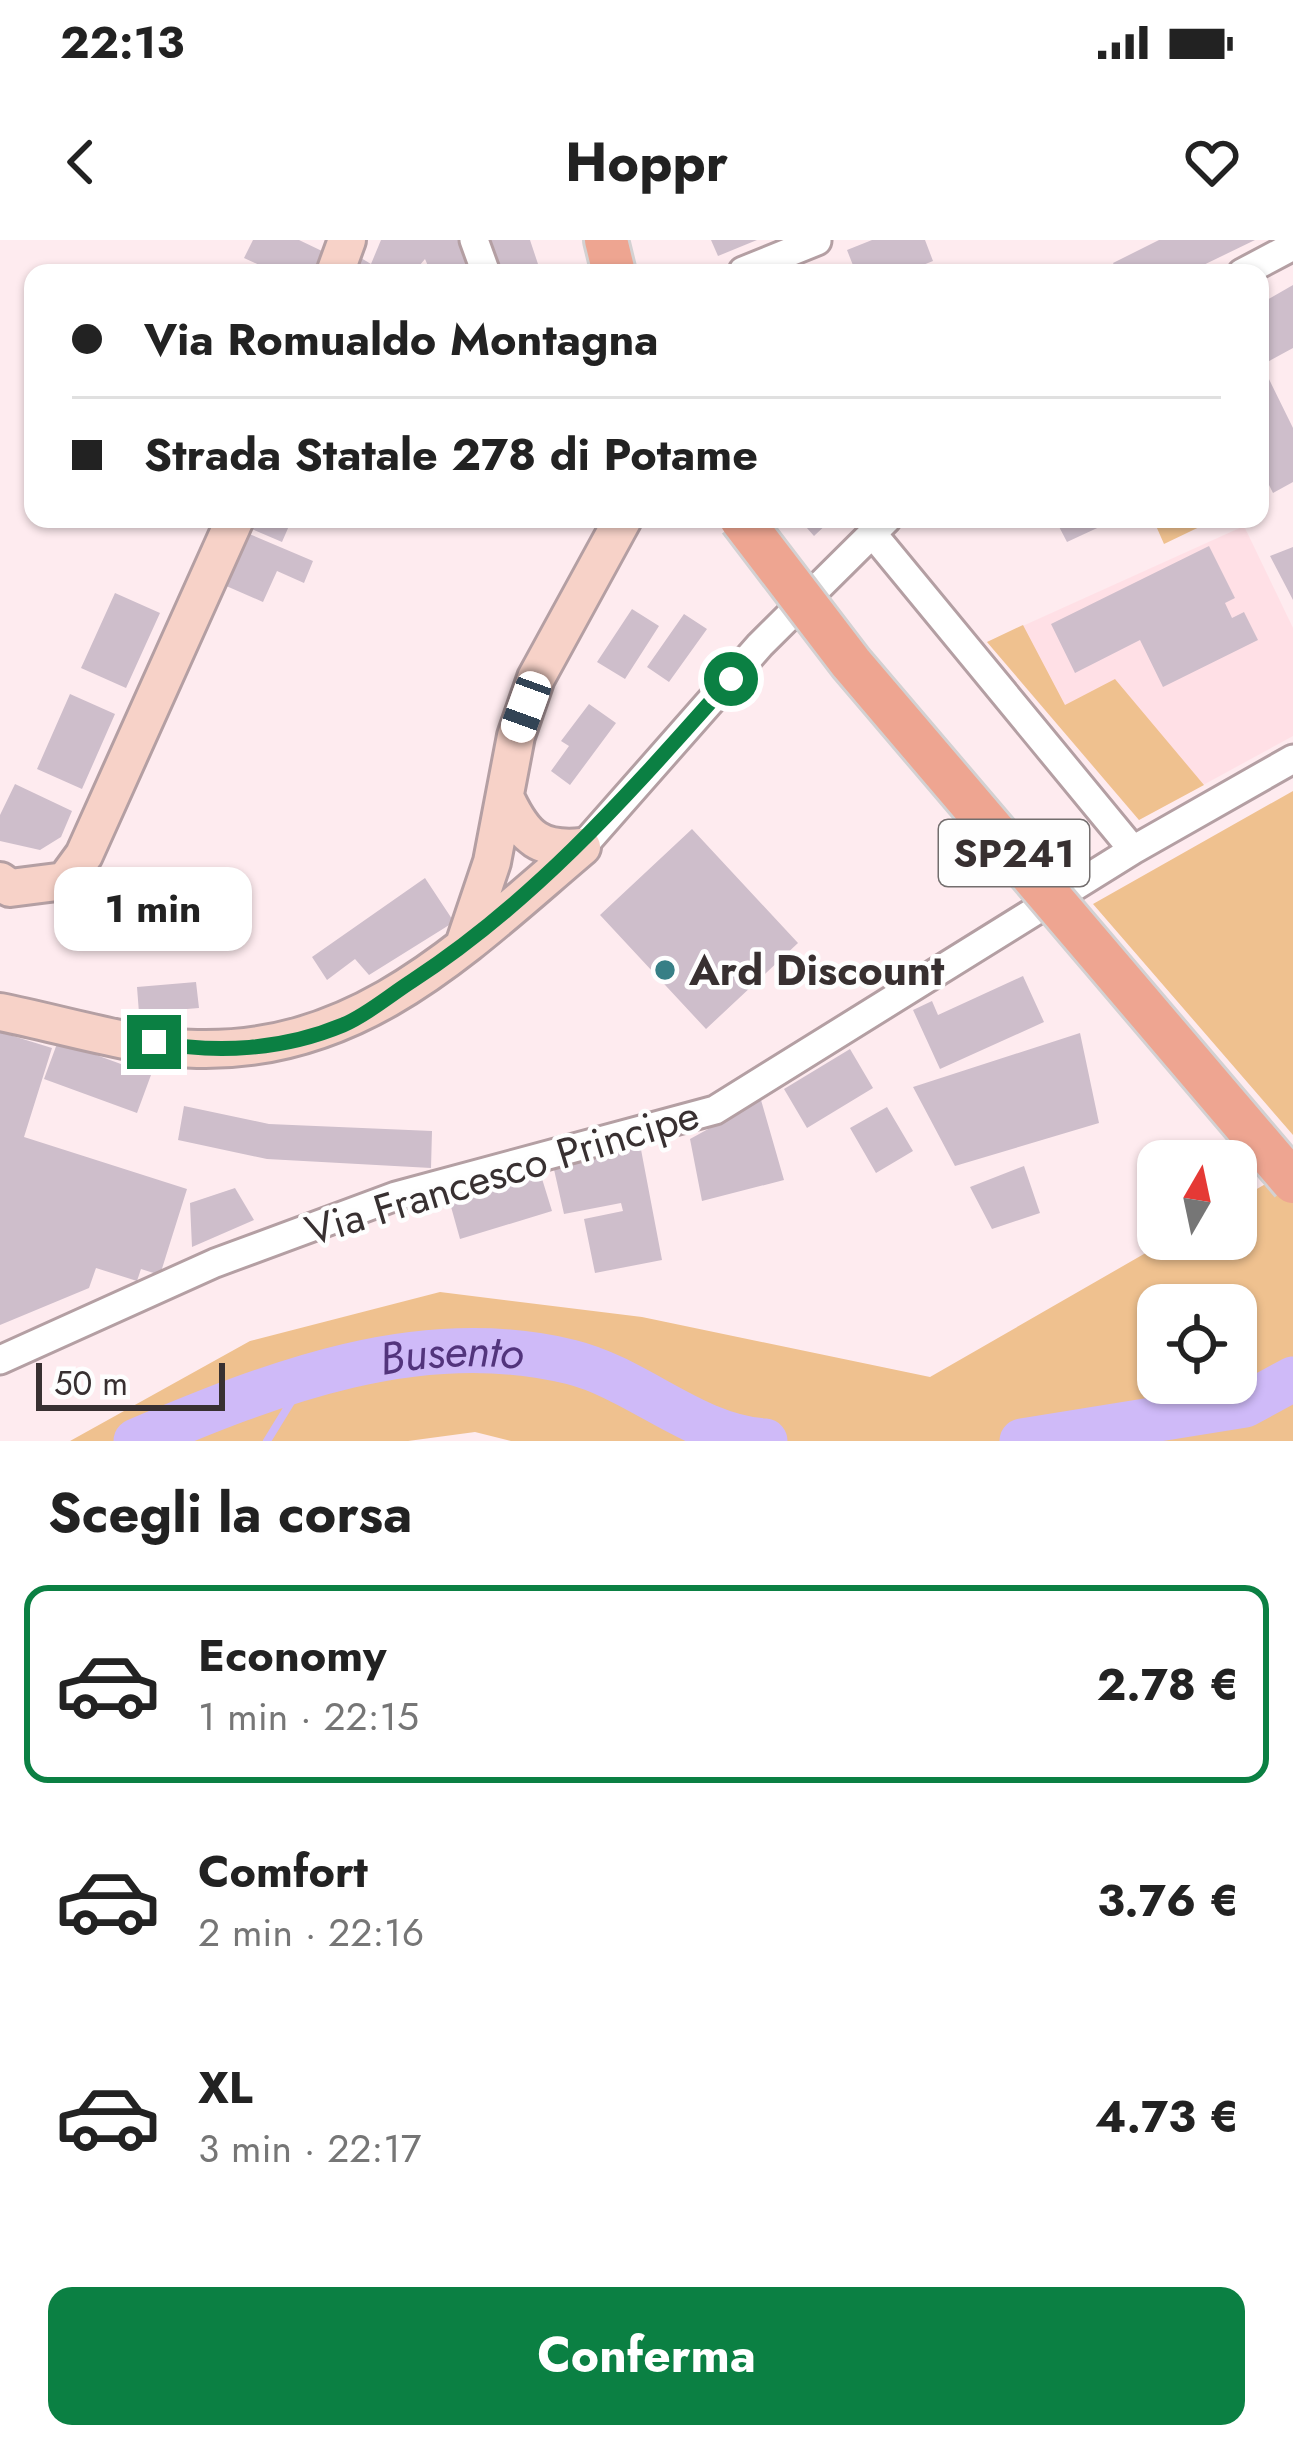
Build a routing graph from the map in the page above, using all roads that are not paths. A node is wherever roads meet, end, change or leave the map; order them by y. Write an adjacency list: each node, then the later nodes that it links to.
1 (818, 240): 3 (street)
2 (1293, 246): 4 (street)
3 (759, 264)
4 (1259, 264)
5 (231, 528): 15 (main road)
6 (619, 528): 11 (main road)
7 (748, 528): 19 (main road, SP241, bridge)
8 (878, 528): 12 (street)
9 (882, 528): 13 (street)
10 (1293, 759): 13 (street, Via Francesco Principe)
11 (513, 815): 12 (main road); 14 (main road); 16 (main road)
12 (582, 847): 16 (main road)
13 (1133, 850): 20 (street, Via Francesco Principe)
14 (492, 862): 16 (main road); 17 (main road)
15 (0, 881)
16 (521, 900): 17 (main road)
17 (463, 948): 18 (main road)
18 (0, 1012)
19 (1293, 1182)
20 (0, 1360)

